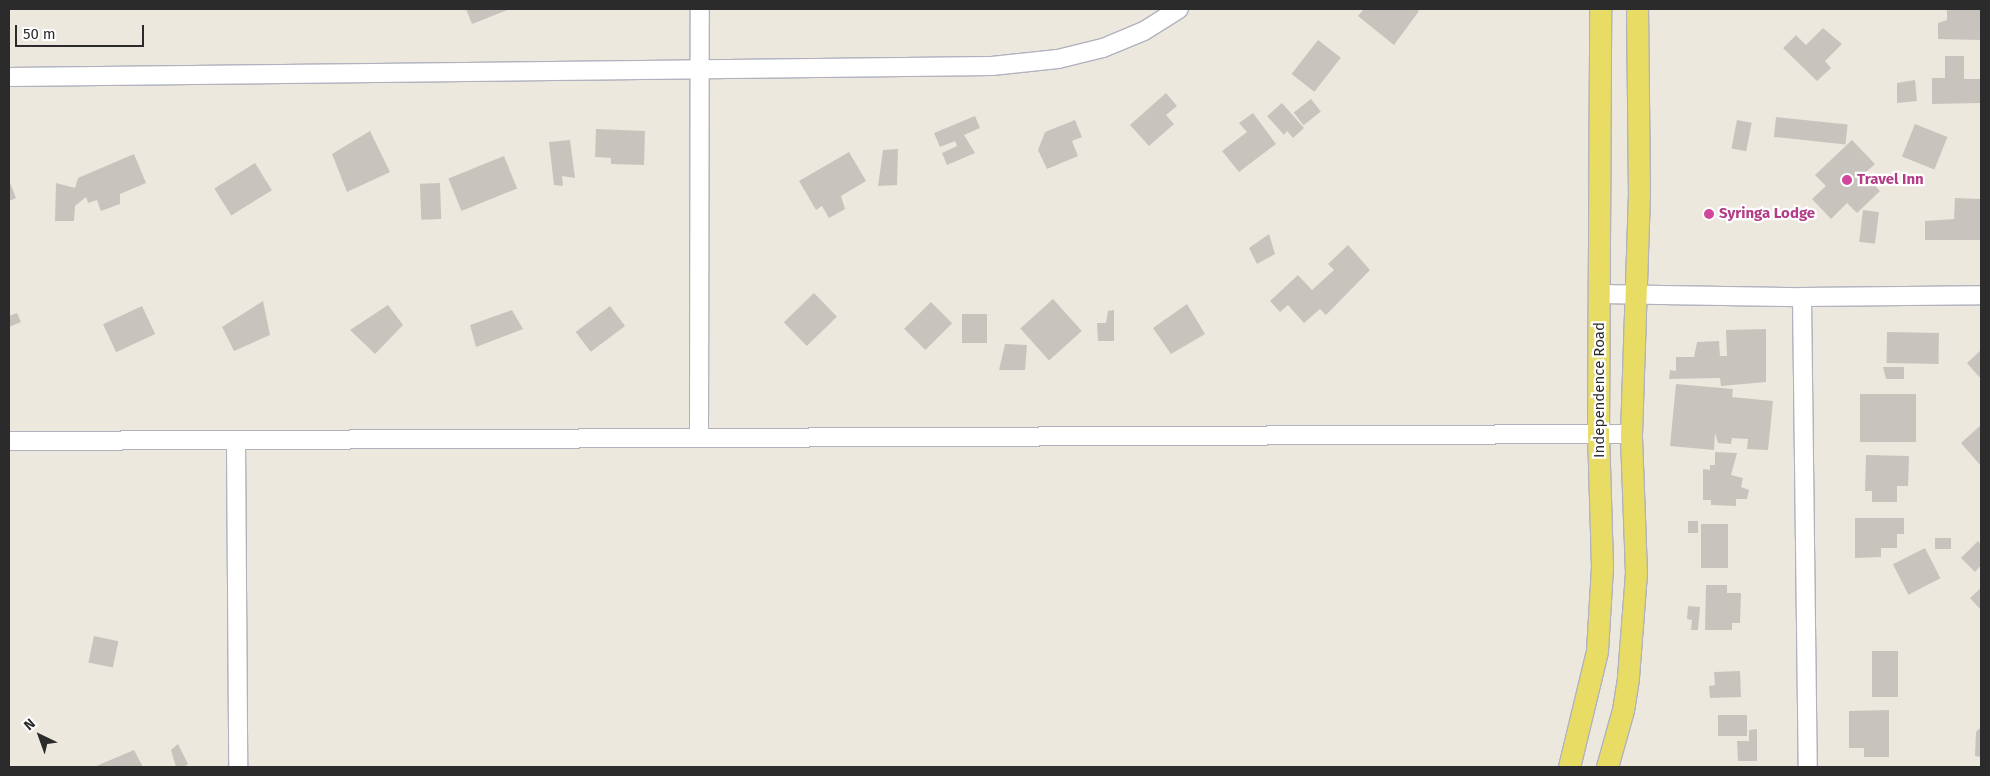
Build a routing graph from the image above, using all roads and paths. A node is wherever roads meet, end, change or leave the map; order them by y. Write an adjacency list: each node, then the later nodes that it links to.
1 (700, 9): 5 (street)
2 (1179, 9): 5 (street)
3 (1600, 9): 7 (main road, Independence Road)
4 (1637, 9): 8 (main road, Independence Road)
5 (700, 72): 6 (street); 13 (street)
6 (9, 78)
7 (1600, 294): 8 (street); 11 (main road, Independence Road)
8 (1635, 295): 10 (street); 12 (main road, Independence Road)
9 (1981, 295): 10 (street)
10 (1802, 297): 19 (street)
11 (1598, 434): 12 (street); 13 (street); 17 (main road, Independence Road)
12 (1631, 434): 18 (main road, Independence Road)
13 (699, 435): 15 (street)
14 (9, 441): 15 (street)
15 (236, 441): 16 (street)
16 (238, 767)
17 (1569, 767)
18 (1607, 767)
19 (1808, 767)

